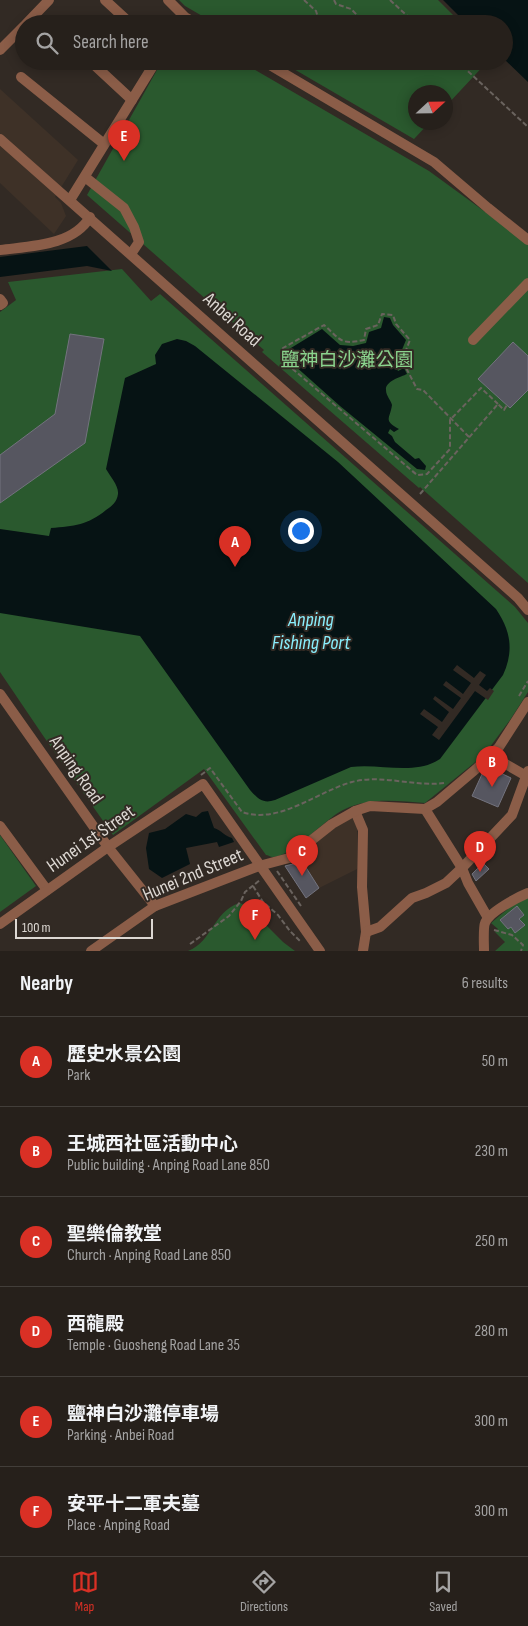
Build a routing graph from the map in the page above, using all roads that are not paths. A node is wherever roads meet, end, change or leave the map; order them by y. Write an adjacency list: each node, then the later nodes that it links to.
1 (50, 0): 4 (street)
2 (105, 0): 5 (street)
3 (168, 0): 6 (street)
4 (35, 15)
5 (121, 15)
6 (178, 15)
7 (15, 35): 8 (street)
8 (0, 50)
9 (100, 70): 13 (street)
10 (150, 70): 13 (street)
11 (277, 70): 19 (street)
12 (21, 77): 15 (street)
13 (132, 100): 15 (street)
14 (0, 139): 17 (street, Anbei Road)
15 (104, 144): 16 (street)
16 (85, 177): 17 (street); 21 (street)
17 (70, 200): 18 (street, Anbei Road)
18 (90, 217): 20 (street); 21 (street, Anbei Road)
19 (528, 240)
20 (0, 250)
21 (130, 254): 26 (street, Anbei Road)
22 (528, 283): 25 (street)
23 (0, 299): 24 (street)
24 (0, 305)
25 (473, 340)
26 (528, 610)
27 (0, 694): 35 (street, Anping Road)
28 (524, 699): 29 (street)
29 (490, 755): 30 (street); 32 (street)
30 (527, 774): 31 (street)
31 (525, 790): 37 (street)
32 (425, 809): 33 (street, Hunei 2nd Street); 37 (street)
33 (354, 812): 36 (street, Hunei 2nd Street); 43 (street)
34 (0, 826): 38 (street)
35 (108, 847): 36 (street, Hunei 1st Street); 38 (street, Hunei 1st Street); 40 (street, Anping Road)
36 (259, 866): 40 (street, Hunei 2nd Street); 45 (street)
37 (462, 868): 41 (street); 43 (street)
38 (47, 890): 42 (street, Hunei 1st Street)
39 (528, 893): 41 (street)
40 (155, 906): 44 (street, Hunei 2nd Street)
41 (488, 918): 47 (street)
42 (0, 924)
43 (366, 932): 46 (street)
44 (92, 951)
45 (320, 951)
46 (363, 951)
47 (484, 951)

